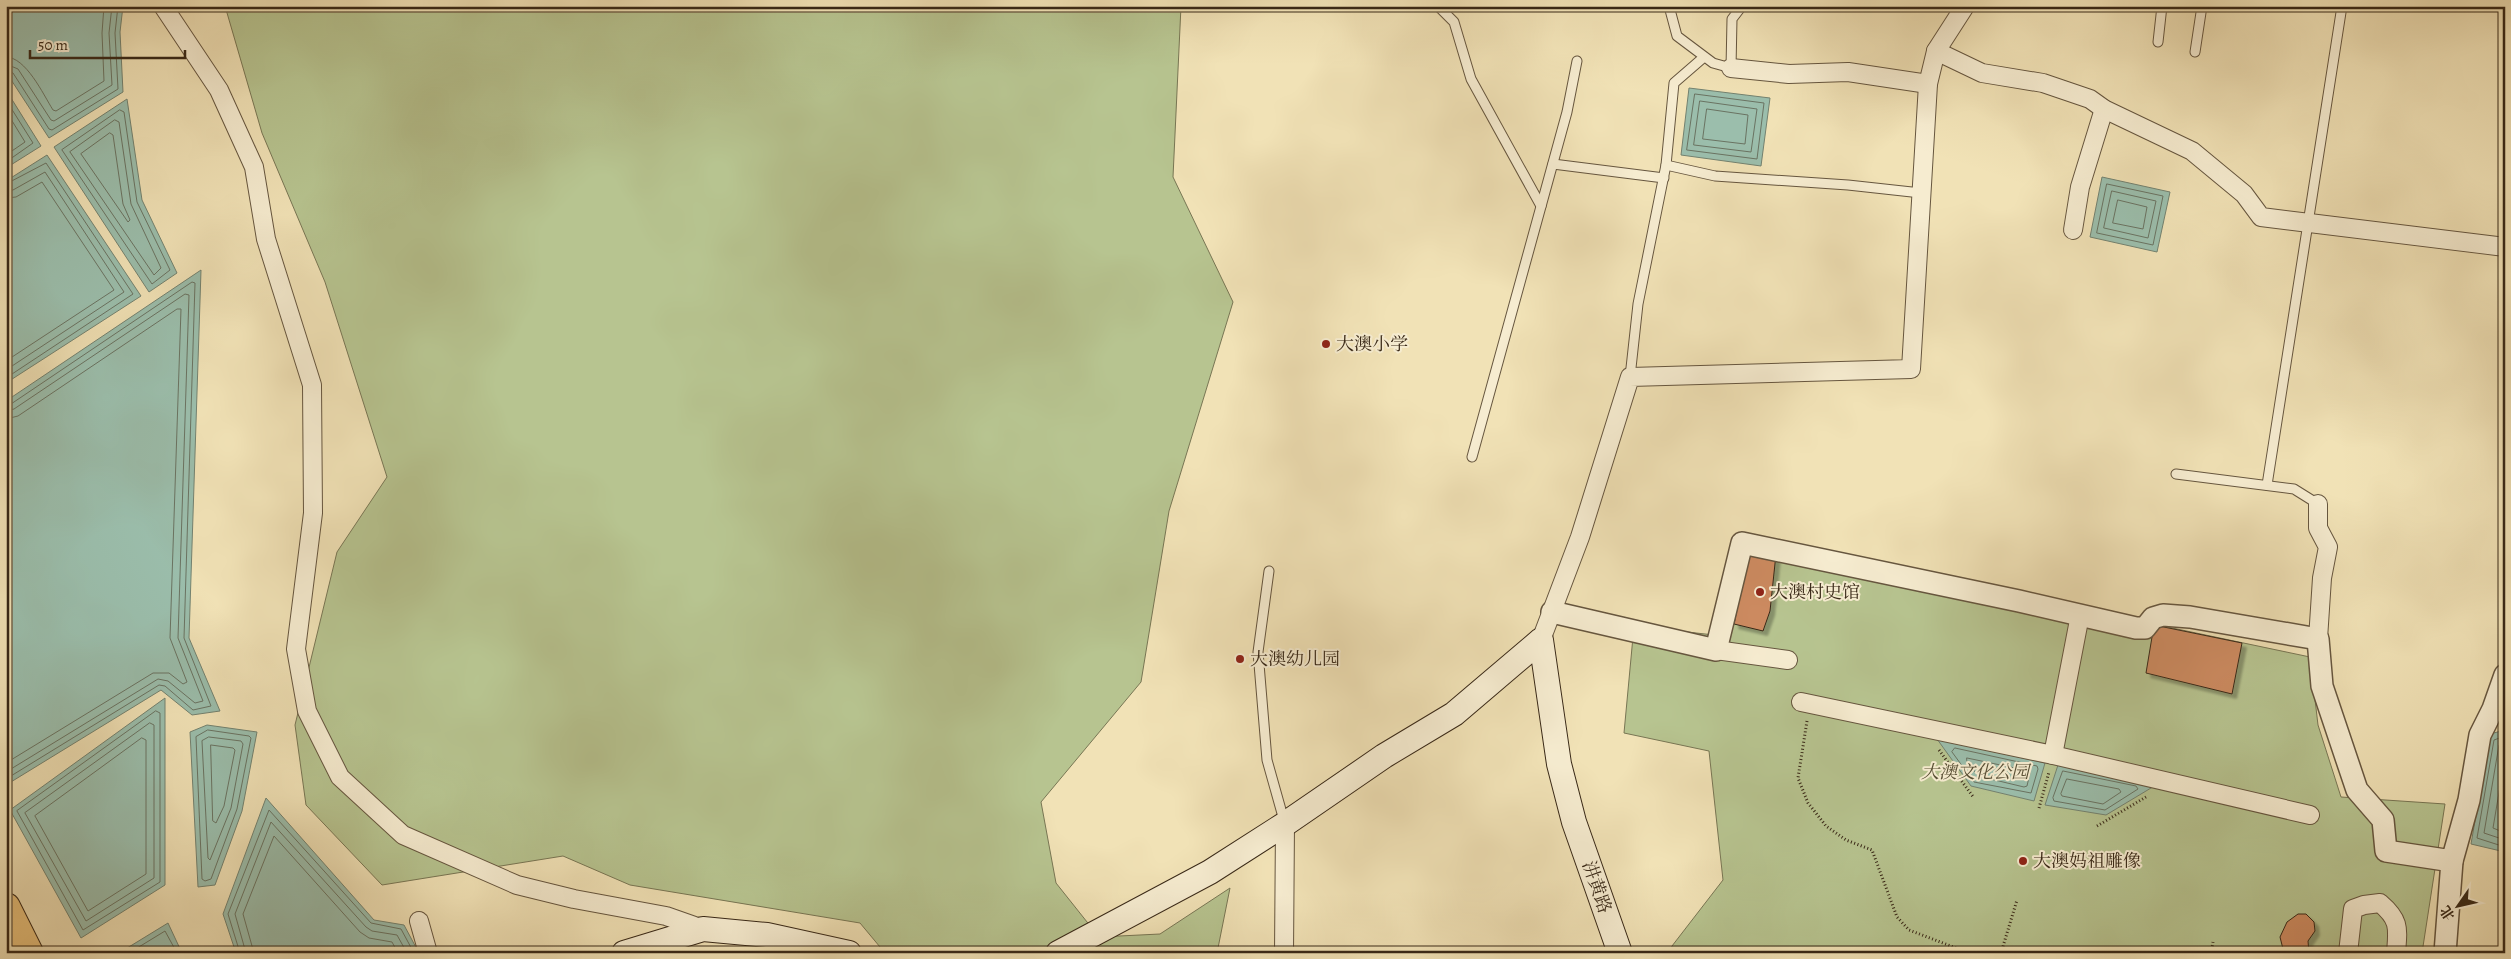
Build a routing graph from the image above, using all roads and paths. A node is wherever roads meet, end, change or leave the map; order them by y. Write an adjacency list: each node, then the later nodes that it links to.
1 (163, 6): 52 (street)
2 (1438, 6): 21 (lane)
3 (1669, 6): 12 (lane)
4 (1742, 6): 14 (lane)
5 (1965, 6): 10 (street)
6 (2162, 6): 9 (lane)
7 (2202, 6): 11 (lane)
8 (2342, 6): 22 (lane)
9 (2158, 42)
10 (1936, 51): 15 (street); 16 (street)
11 (2196, 52)
12 (1704, 57): 14 (lane); 18 (lane)
13 (1578, 61): 17 (lane)
14 (1731, 68): 15 (street)
15 (1928, 84): 20 (street)
16 (2104, 110): 22 (street); 23 (street)
17 (1553, 164): 19 (lane); 21 (lane)
18 (1666, 165): 19 (lane); 20 (lane)
19 (1664, 178): 25 (lane)
20 (1921, 193): 25 (street)
21 (1541, 206): 26 (lane)
22 (2307, 221): 24 (street); 28 (lane)
23 (2073, 230)
24 (2505, 247)
25 (1630, 377): 31 (street)
26 (1472, 458)
27 (2176, 474): 28 (lane)
28 (2267, 486): 29 (lane)
29 (2318, 504): 33 (street)
30 (1269, 571): 46 (lane)
31 (1552, 612): 34 (street); 35 (street)
32 (2080, 615): 33 (street); 35 (street); 40 (street)
33 (2318, 639): 48 (street)
34 (1541, 640): 46 (main road); 60 (main road, 汫黄路)
35 (1716, 650): 36 (street)
36 (1788, 660)
37 (2505, 675): 48 (street)
38 (1805, 703): 39 (street); 61 (path)
39 (1922, 728): 40 (street); 43 (path)
40 (2053, 755): 41 (street)
41 (2172, 783): 45 (street); 47 (path)
42 (2045, 785): 44 (path)
43 (1974, 798)
44 (2039, 808)
45 (2310, 815)
46 (1285, 824): 58 (main road); 59 (street)
47 (2097, 826)
48 (2452, 861): 66 (street)
49 (2016, 900): 62 (path)
50 (6, 907): 54 (highway)
51 (419, 921): 55 (street)
52 (703, 929): 56 (main road); 57 (main road)
53 (2213, 942): 63 (path)
54 (29, 953)
55 (428, 953)
56 (624, 953)
57 (849, 953)
58 (1058, 953)
59 (1284, 953)
60 (1620, 953)
61 (1969, 953)
62 (2002, 953)
63 (2211, 953)
64 (2348, 953): 65 (street)
65 (2396, 953)
66 (2445, 953)

